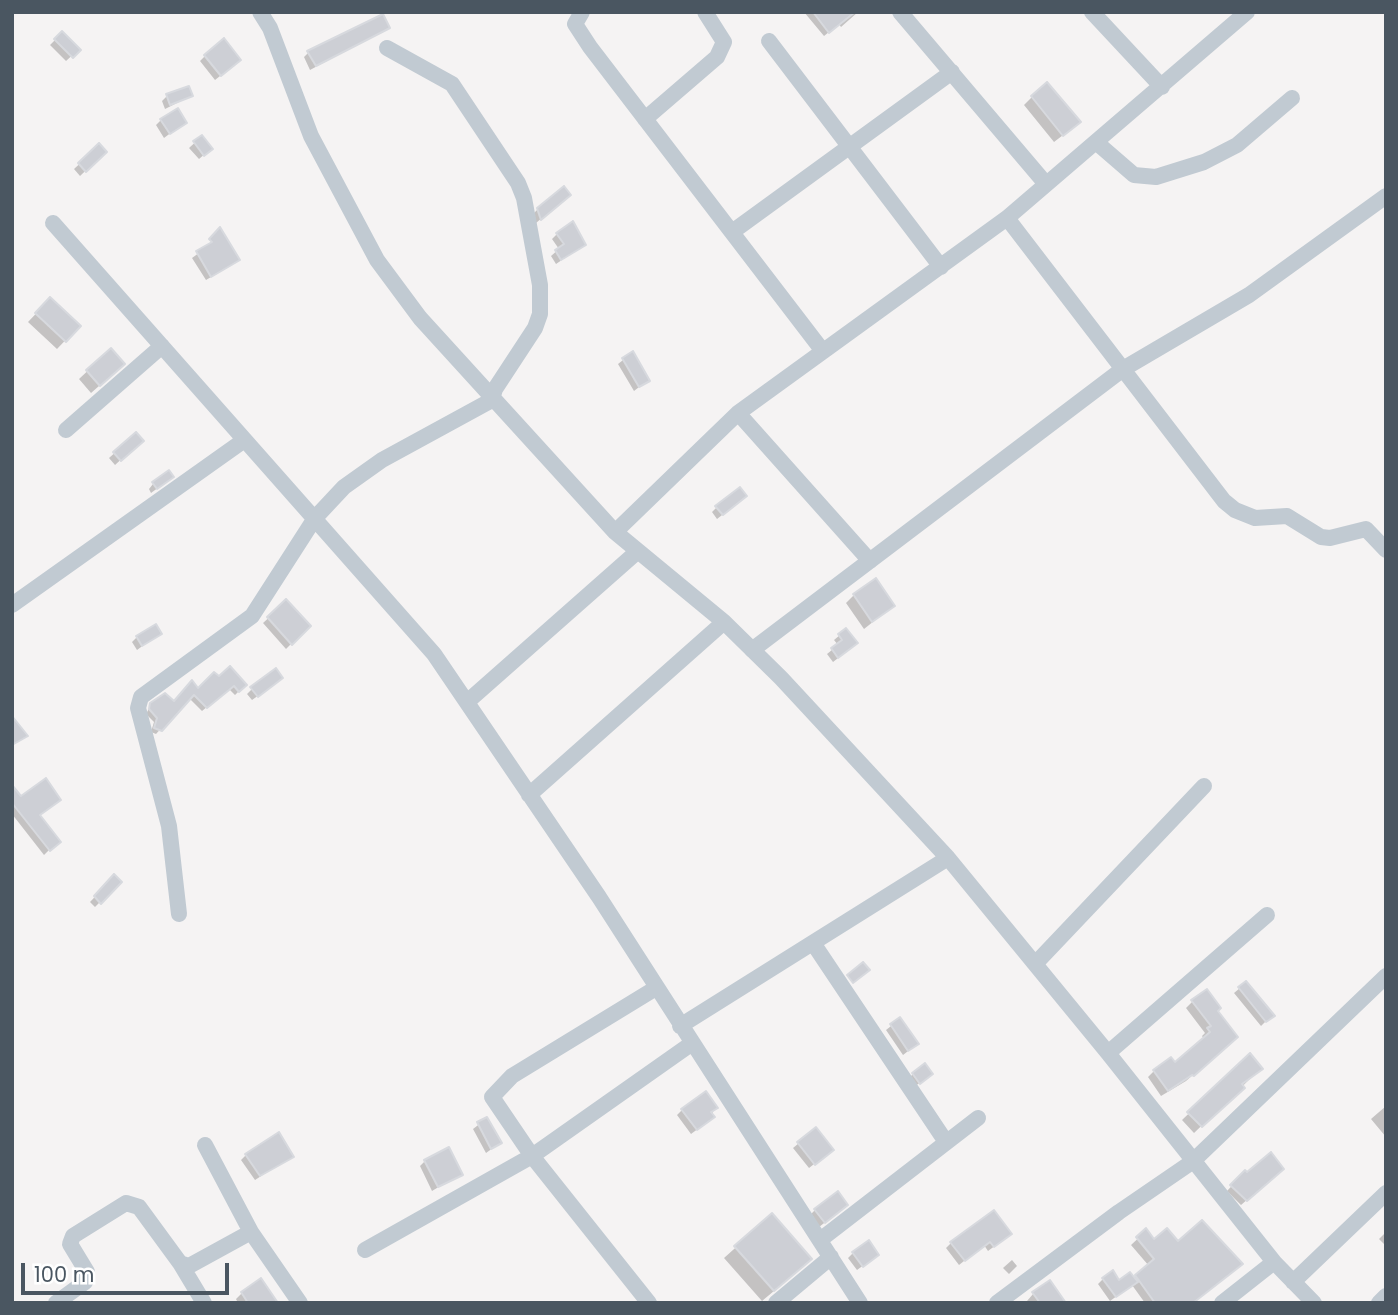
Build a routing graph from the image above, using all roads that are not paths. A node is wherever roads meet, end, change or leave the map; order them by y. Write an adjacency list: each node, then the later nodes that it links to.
1 (260, 12): 24 (street)
2 (582, 12): 12 (street)
3 (705, 12): 12 (street)
4 (900, 12): 9 (street)
5 (1092, 12): 10 (street)
6 (1241, 14): 10 (street)
7 (769, 41): 14 (street)
8 (387, 48): 24 (street)
9 (952, 72): 14 (street); 15 (street)
10 (1162, 87): 13 (street)
11 (1292, 97): 13 (street)
12 (645, 120): 19 (street)
13 (1097, 143): 15 (street)
14 (850, 147): 19 (street); 20 (street)
15 (1046, 184): 17 (street)
16 (1386, 196): 23 (street)
17 (1007, 218): 20 (street); 23 (street)
18 (53, 223): 21 (street)
19 (732, 232): 22 (street)
20 (941, 267): 22 (street)
21 (162, 346): 26 (street); 27 (street)
22 (822, 350): 25 (street)
23 (1123, 369): 30 (street); 32 (street)
24 (492, 400): 28 (street); 29 (street)
25 (738, 413): 29 (street); 32 (street)
26 (66, 430)
27 (243, 440): 28 (street); 33 (street)
28 (315, 518): 36 (street); 40 (street)
29 (615, 532): 31 (street)
30 (1386, 550)
31 (638, 551): 34 (street); 36 (street)
32 (870, 561): 35 (street)
33 (12, 605)
34 (724, 622): 35 (street); 38 (street)
35 (752, 650): 39 (street)
36 (467, 702): 38 (street)
37 (1204, 786): 43 (street)
38 (529, 795): 45 (street)
39 (948, 858): 42 (street); 43 (street)
40 (179, 914)
41 (1267, 915): 48 (street)
42 (813, 943): 46 (street); 50 (street)
43 (1036, 963): 48 (street)
44 (1386, 976): 53 (street)
45 (656, 988): 46 (street); 52 (street)
46 (680, 1026): 47 (street)
47 (691, 1044): 52 (street); 56 (street)
48 (1108, 1053): 53 (street)
49 (978, 1118): 50 (street)
50 (946, 1142): 56 (street)
51 (205, 1144): 55 (street)
52 (532, 1156): 57 (street); 66 (street)
53 (1192, 1162): 59 (street); 69 (street)
54 (1386, 1193): 61 (street)
55 (251, 1231): 60 (street); 65 (street)
56 (820, 1240): 58 (street)
57 (365, 1250)
58 (831, 1256): 67 (street); 68 (street)
59 (1274, 1262): 61 (street); 70 (street)
60 (180, 1263): 63 (street); 64 (street)
61 (1293, 1282): 71 (street)
62 (1386, 1296): 72 (street)
63 (56, 1303)
64 (204, 1303)
65 (300, 1303)
66 (649, 1303)
67 (776, 1303)
68 (860, 1303)
69 (997, 1303)
70 (1223, 1303)
71 (1314, 1303)
72 (1378, 1303)

